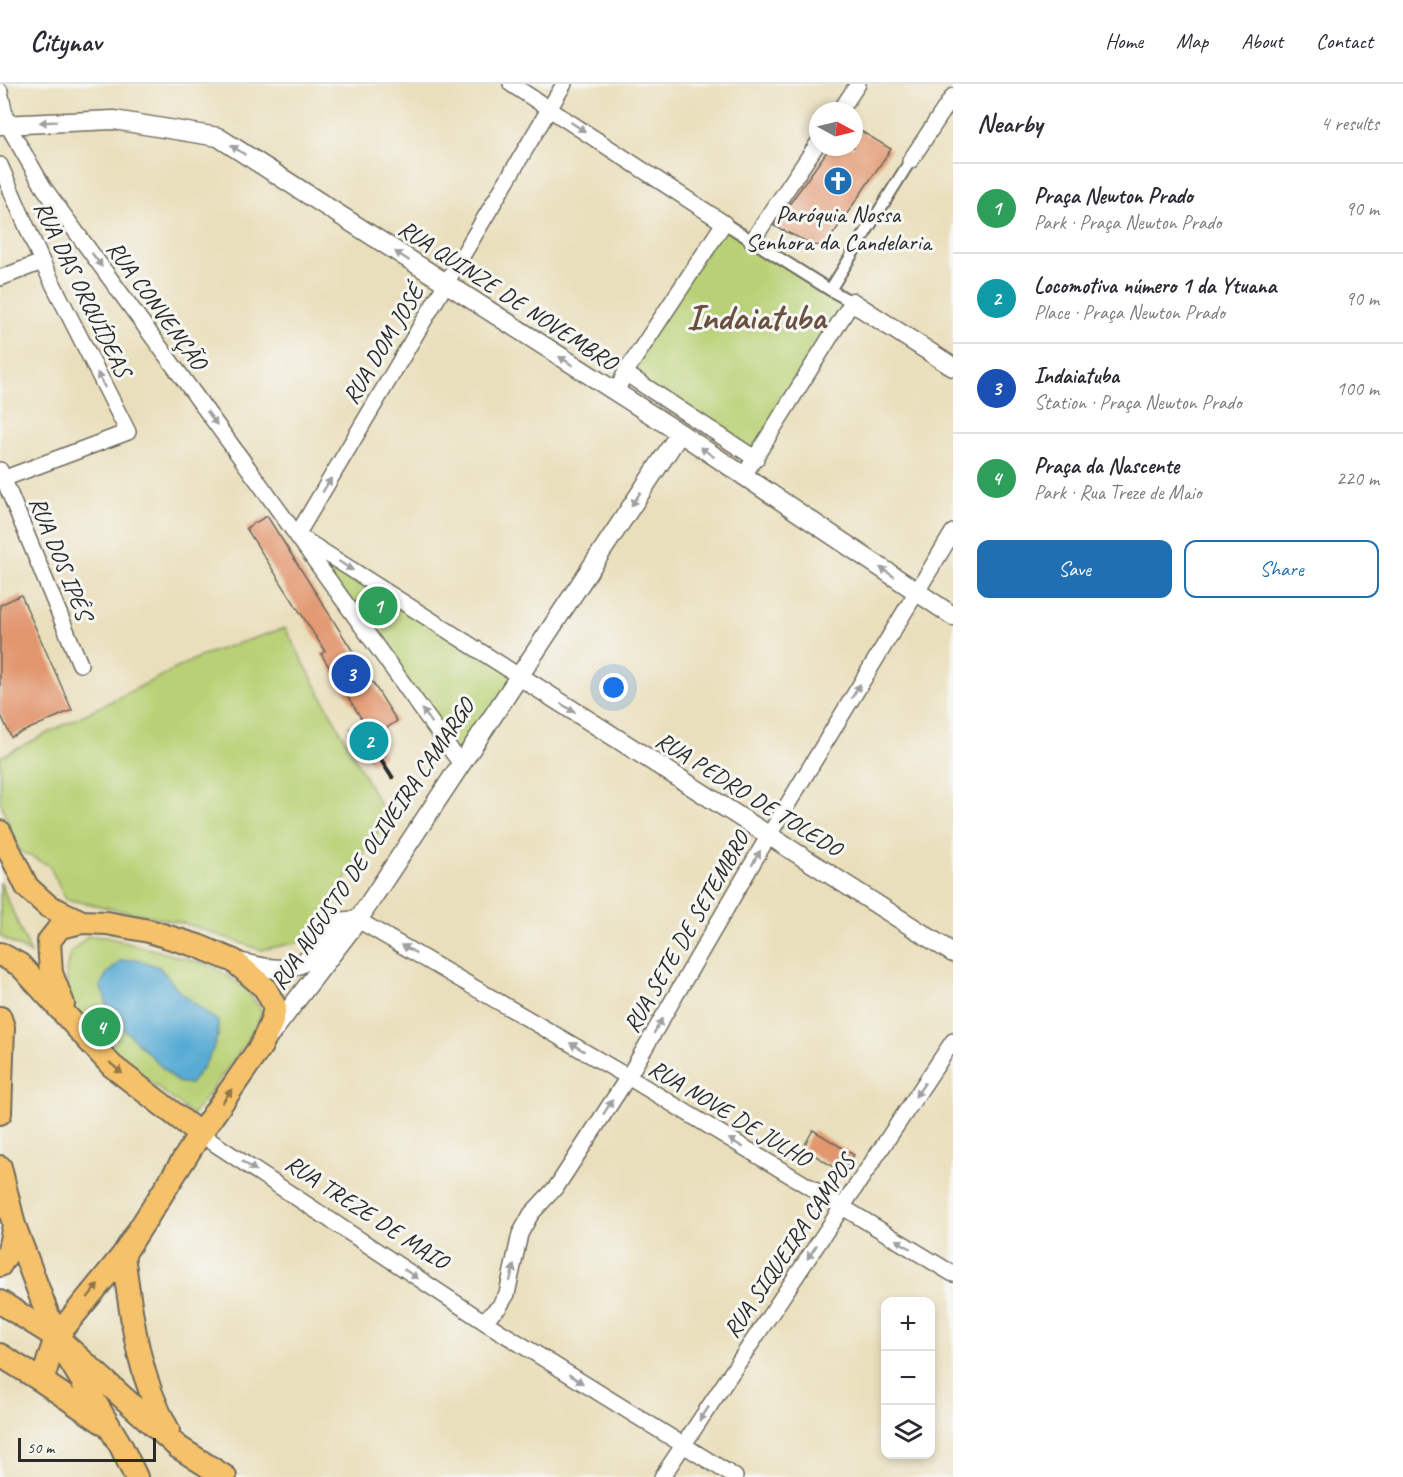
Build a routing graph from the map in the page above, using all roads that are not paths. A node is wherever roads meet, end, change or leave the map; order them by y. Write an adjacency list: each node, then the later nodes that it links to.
1 (511, 84): 7 (street)
2 (564, 84): 7 (street, RUA DOM JOSÉ)
3 (858, 84): 6 (street)
4 (0, 91): 8 (street, RUA CONVENÇÃO)
5 (953, 96): 10 (street)
6 (846, 102)
7 (549, 109): 12 (street, one-way to 12); 16 (street, RUA DOM JOSÉ)
8 (4, 124): 16 (street, RUA QUINZE DE NOVEMBRO, one-way to 8); 27 (street, RUA CONVENÇÃO, one-way to 27)
9 (809, 156): 13 (street)
10 (910, 161): 17 (street)
11 (0, 165): 14 (street, RUA DAS ORQUÍDEAS)
12 (724, 223): 13 (street); 20 (street)
13 (752, 241): 17 (street)
14 (42, 262): 15 (street); 24 (street, RUA DAS ORQUÍDEAS, one-way to 14)
15 (0, 278)
16 (445, 284): 21 (street, RUA QUINZE DE NOVEMBRO, one-way to 16); 27 (street, RUA DOM JOSÉ, one-way to 16)
17 (830, 290): 18 (street)
18 (852, 302): 19 (street); 23 (street)
19 (953, 367)
20 (625, 373): 21 (street); 23 (street)
21 (616, 393): 22 (street, RUA QUINZE DE NOVEMBRO)
22 (680, 433): 25 (street, RUA QUINZE DE NOVEMBRO, one-way to 22); 31 (street, RUA AUGUSTO DE OLIVEIRA CAMARGO, one-way to 31)
23 (756, 459): 25 (street)
24 (1, 476): 30 (street, RUA DOS IPÊS)
25 (743, 477): 28 (street, RUA QUINZE DE NOVEMBRO, one-way to 25)
26 (953, 532): 28 (street, RUA SETE DE SETEMBRO)
27 (297, 535): 31 (street, one-way to 31); 32 (street, RUA CONVENÇÃO, one-way to 27)
28 (916, 592): 29 (street, RUA QUINZE DE NOVEMBRO); 34 (street, RUA SETE DE SETEMBRO, one-way to 28)
29 (953, 616)
30 (80, 664)
31 (519, 676): 32 (street, RUA AUGUSTO DE OLIVEIRA CAMARGO); 34 (street, RUA PEDRO DE TOLEDO, one-way to 34)
32 (461, 764): 35 (street, RUA AUGUSTO DE OLIVEIRA CAMARGO)
33 (0, 832): 36 (main road)
34 (769, 835): 37 (street, RUA PEDRO DE TOLEDO); 44 (street, RUA SETE DE SETEMBRO, one-way to 34)
35 (358, 920): 39 (street); 43 (street, RUA AUGUSTO DE OLIVEIRA CAMARGO); 44 (street, RUA NOVE DE JULHO, one-way to 35)
36 (82, 922): 39 (main road); 41 (main road)
37 (953, 953)
38 (0, 954): 41 (main road, RUA TREZE DE MAIO)
39 (234, 961): 43 (main road)
40 (0, 1018): 45 (main road)
41 (69, 1019): 46 (main road, RUA TREZE DE MAIO, one-way to 46)
42 (953, 1041): 48 (street, RUA SIQUEIRA CAMPOS, one-way to 48)
43 (261, 1046): 46 (main road, RUA AUGUSTO DE OLIVEIRA CAMARGO, one-way to 43)
44 (628, 1077): 48 (street, RUA NOVE DE JULHO, one-way to 44); 54 (street, RUA SETE DE SETEMBRO, one-way to 44)
45 (0, 1113)
46 (200, 1134): 50 (main road, RUA AUGUSTO DE OLIVEIRA CAMARGO); 54 (street, RUA TREZE DE MAIO, one-way to 54)
47 (0, 1167): 49 (main road)
48 (842, 1207): 52 (street, RUA NOVE DE JULHO, one-way to 48); 59 (street, RUA SIQUEIRA CAMPOS, one-way to 59)
49 (14, 1225): 51 (main road); 55 (main road)
50 (123, 1255): 55 (main road, RUA AUGUSTO DE OLIVEIRA CAMARGO, one-way to 50); 60 (main road)
51 (0, 1265)
52 (953, 1274)
53 (0, 1302): 55 (main road)
54 (483, 1321): 59 (street, RUA TREZE DE MAIO, one-way to 59)
55 (56, 1336): 57 (main road); 58 (main road); 60 (main road)
56 (0, 1355): 57 (main road)
57 (42, 1381): 58 (main road)
58 (107, 1426): 61 (main road)
59 (683, 1445): 63 (street, RUA SIQUEIRA CAMPOS); 64 (street, RUA TREZE DE MAIO)
60 (178, 1447): 62 (main road)
61 (136, 1477)
62 (225, 1477)
63 (662, 1477)
64 (735, 1477)

